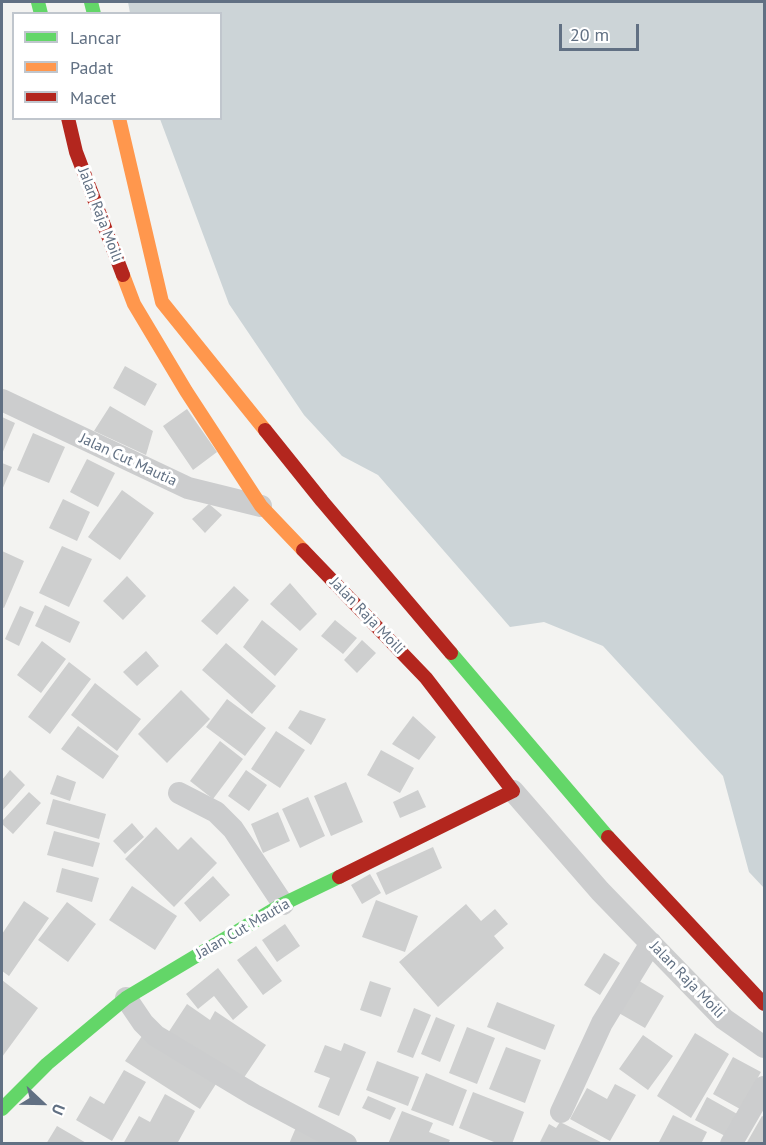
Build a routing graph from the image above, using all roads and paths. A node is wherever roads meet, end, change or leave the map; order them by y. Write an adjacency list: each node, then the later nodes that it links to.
1 (68, 120): 4 (street, Jalan Raja Moili)
2 (119, 120): 10 (street)
3 (2, 400): 4 (street, Jalan Cut Mautia)
4 (261, 506): 5 (street, Jalan Raja Moili)
5 (513, 791): 7 (street, Jalan Cut Mautia); 8 (street, Jalan Raja Moili)
6 (179, 793): 7 (street)
7 (284, 904): 9 (street, Jalan Cut Mautia)
8 (651, 943): 11 (street, Jalan Raja Moili); 14 (street)
9 (126, 998): 13 (street, Jalan Cut Mautia); 15 (street)
10 (765, 1004)
11 (765, 1047)
12 (765, 1088): 16 (street)
13 (2, 1109)
14 (561, 1112)
15 (346, 1143)
16 (730, 1143)

